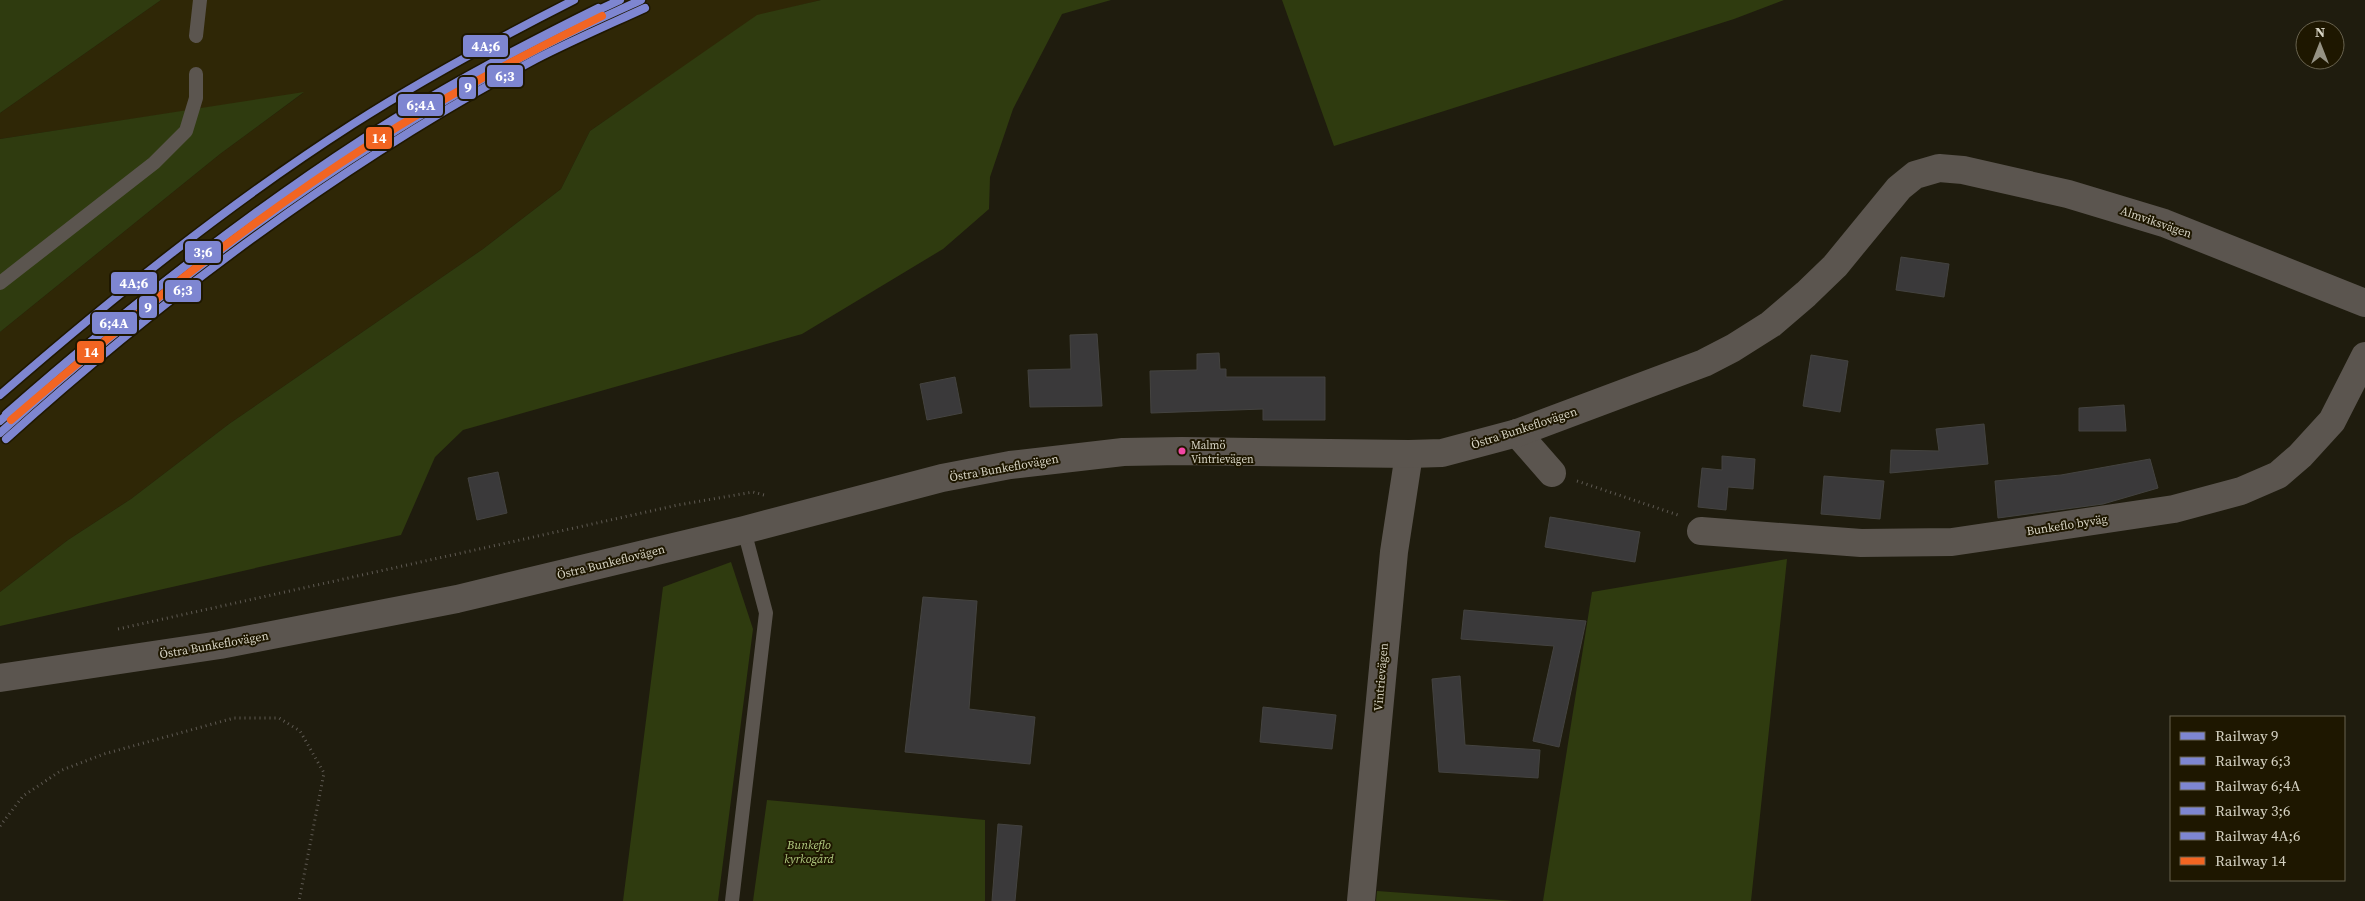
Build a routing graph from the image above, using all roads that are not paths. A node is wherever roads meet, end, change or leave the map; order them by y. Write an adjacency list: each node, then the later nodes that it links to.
1 (200, 0): 2 (lane)
2 (196, 36)
3 (196, 74): 5 (lane)
4 (1939, 168): 6 (street, Almviksvägen); 8 (street, Östra Bunkeflovägen)
5 (0, 283)
6 (2365, 303)
7 (2365, 356): 12 (street, Bunkeflo byväg)
8 (1517, 433): 9 (street, Östra Bunkeflovägen); 10 (street)
9 (1409, 454): 11 (street, Östra Bunkeflovägen); 15 (street, Vintrievägen)
10 (1552, 473)
11 (744, 530): 13 (street, Östra Bunkeflovägen); 14 (lane)
12 (1701, 531)
13 (0, 678)
14 (732, 901)
15 (1361, 901)

